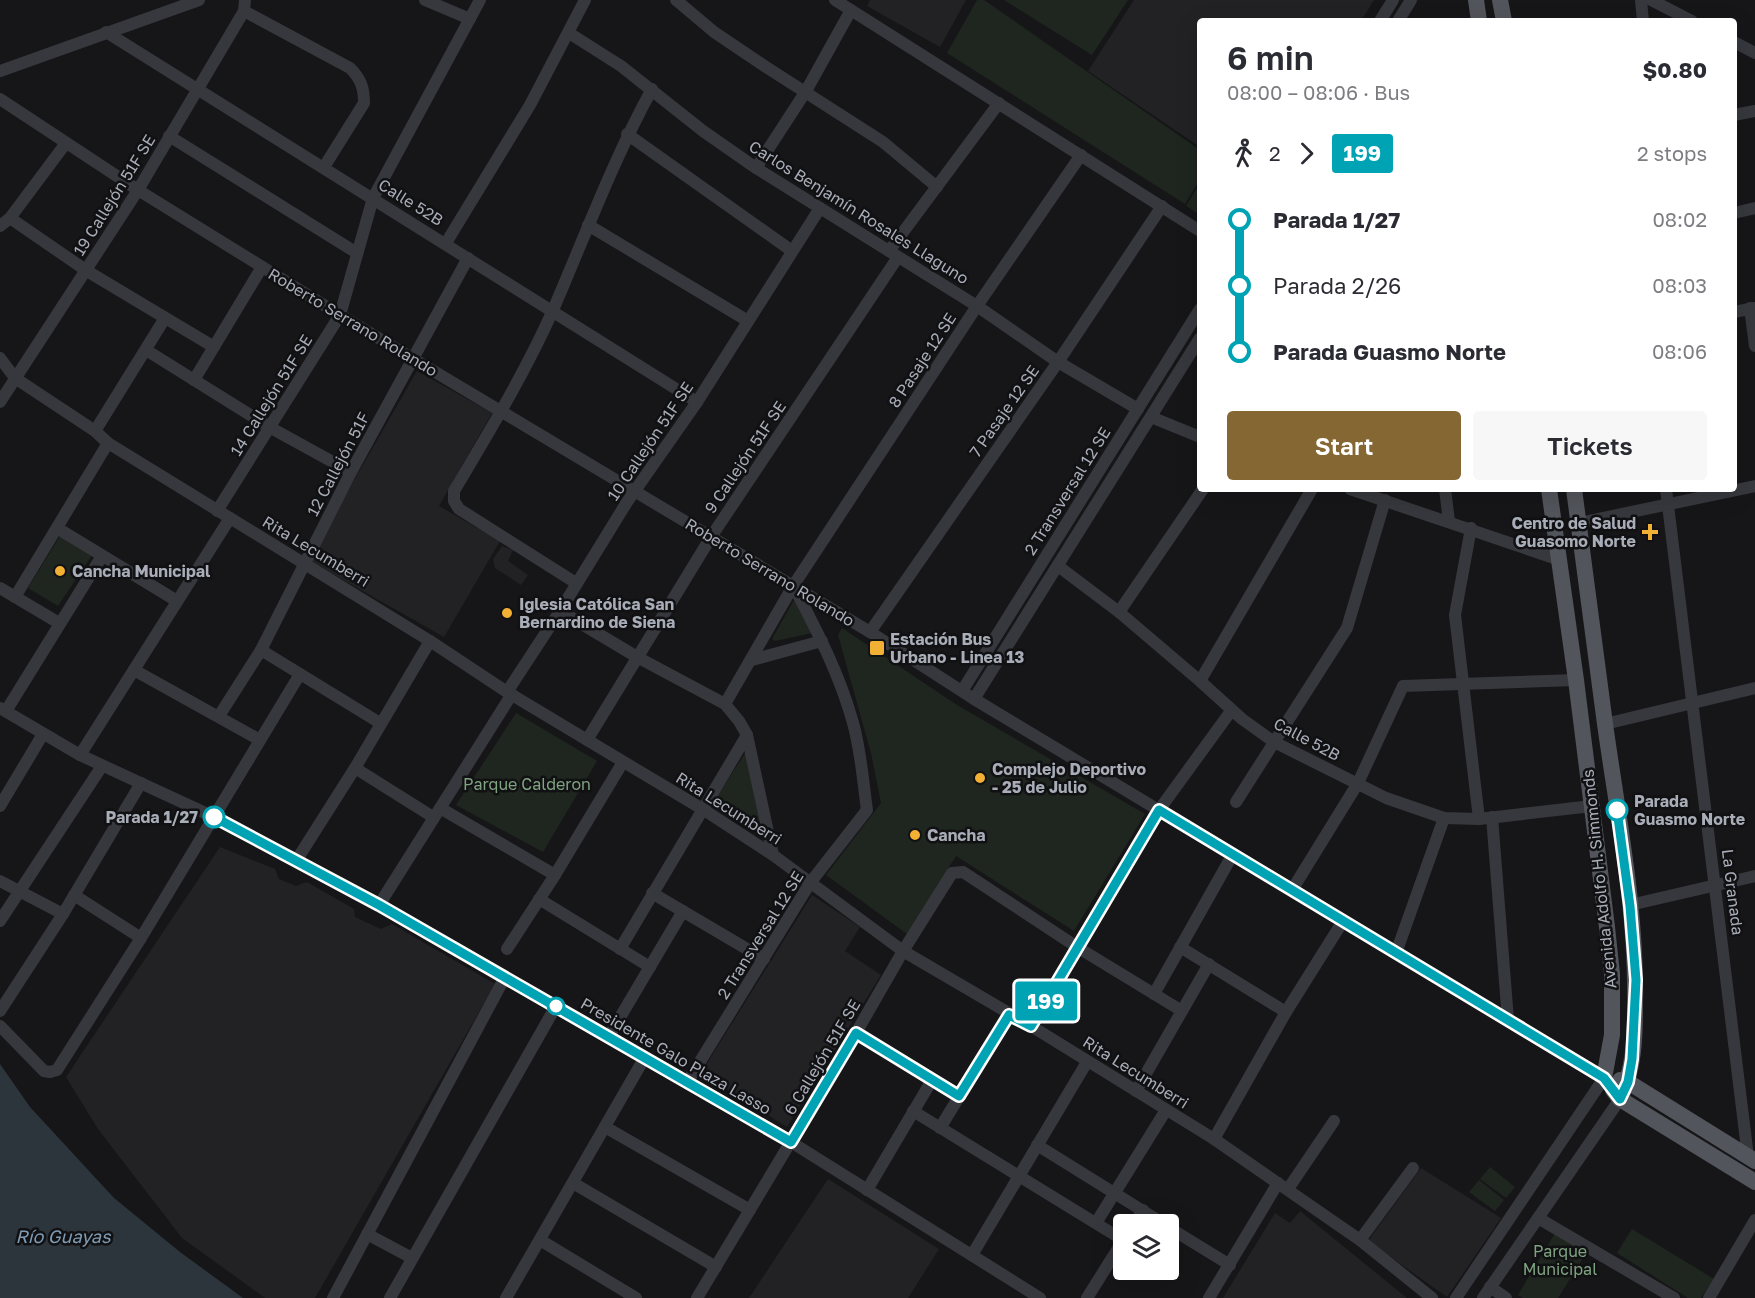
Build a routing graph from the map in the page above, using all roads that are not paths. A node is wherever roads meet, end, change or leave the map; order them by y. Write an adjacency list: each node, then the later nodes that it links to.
1 (199, 0): 22 (street)
2 (425, 0): 21 (street)
3 (480, 0): 21 (street, 14 Callejón 51F SE)
4 (585, 0): 23 (street)
5 (676, 0): 29 (street)
6 (835, 0): 14 (street)
7 (1393, 0): 15 (street)
8 (1411, 0): 16 (street)
9 (1476, 0): 17 (main road)
10 (1500, 0): 18 (main road)
11 (1641, 0): 19 (street)
12 (1650, 0): 20 (street)
13 (244, 5): 27 (street, 19 Callejón 51F SE); 38 (street)
14 (851, 10): 29 (street); 31 (street)
15 (1382, 18)
16 (1400, 18)
17 (1479, 18)
18 (1503, 18)
19 (1643, 18)
20 (1686, 18)
21 (470, 19): 42 (street, 14 Callejón 51F SE)
22 (106, 32): 26 (street); 27 (street, Calle 52B)
23 (569, 33): 28 (street, Carlos Benjamín Rosales Llaguno); 50 (street)
24 (1737, 44): 25 (street)
25 (1755, 53)
26 (0, 71)
27 (198, 88): 35 (street, 19 Callejón 51F SE); 38 (street, Calle 52B)
28 (652, 89): 34 (street); 39 (street, Carlos Benjamín Rosales Llaguno)
29 (806, 92): 39 (street); 40 (street)
30 (0, 99): 36 (street, Roberto Serrano Rolando)
31 (999, 103): 37 (street); 40 (street, 9 Callejón 51F SE)
32 (1755, 111): 33 (street)
33 (1737, 114)
34 (627, 134): 48 (street); 51 (street)
35 (169, 136): 41 (street, 19 Callejón 51F SE); 52 (street)
36 (66, 143): 41 (street, Roberto Serrano Rolando); 47 (street)
37 (1081, 154): 43 (street); 57 (street, 8 Pasaje 12 SE)
38 (324, 167): 42 (street, Calle 52B)
39 (756, 168): 44 (street, Carlos Benjamín Rosales Llaguno)
40 (937, 187): 53 (street, 9 Callejón 51F SE)
41 (138, 190): 55 (street, Roberto Serrano Rolando); 56 (street, 19 Callejón 51F SE)
42 (373, 198): 50 (street, Calle 52B); 52 (street, 14 Callejón 51F SE)
43 (1162, 206): 49 (street); 71 (street, 7 Pasaje 12 SE)
44 (820, 208): 51 (street, 10 Callejón 51F SE); 53 (street, Carlos Benjamín Rosales Llaguno)
45 (1755, 208): 46 (street)
46 (1737, 212)
47 (5, 222): 56 (street)
48 (588, 225): 60 (street); 64 (street)
49 (1197, 229)
50 (446, 243): 54 (street, Calle 52B)
51 (792, 251): 64 (street, 10 Callejón 51F SE)
52 (357, 252): 62 (street, 14 Callejón 51F SE)
53 (894, 254): 57 (street, Carlos Benjamín Rosales Llaguno); 103 (street, 9 Callejón 51F SE)
54 (468, 258): 60 (street, Calle 52B); 70 (street, 12 Callejón 51F)
55 (262, 267): 62 (street, Roberto Serrano Rolando); 67 (street)
56 (87, 271): 63 (street); 72 (street, 19 Callejón 51F SE)
57 (977, 306): 71 (street, Carlos Benjamín Rosales Llaguno); 109 (street, 8 Pasaje 12 SE)
58 (1753, 308): 59 (street); 66 (street)
59 (1737, 311)
60 (552, 312): 75 (street, Calle 52B); 77 (street)
61 (1197, 314): 76 (street, 2 Transversal 12 SE)
62 (340, 315): 70 (street, Roberto Serrano Rolando); 79 (street, 14 Callejón 51F SE)
63 (165, 318): 67 (street); 68 (street)
64 (748, 321): 75 (street, 10 Callejón 51F SE)
65 (1197, 343): 78 (street, 2 Transversal 12 SE)
66 (1755, 346)
67 (214, 347): 73 (street)
68 (146, 350): 73 (street); 80 (street)
69 (0, 358): 72 (street, Rita Lecumberri)
70 (413, 358): 77 (street, Roberto Serrano Rolando); 83 (street, 12 Callejón 51F)
71 (1058, 362): 76 (street, Carlos Benjamín Rosales Llaguno); 116 (street, 7 Pasaje 12 SE)
72 (15, 378): 74 (street, 19 Callejón 51F SE); 80 (street, Rita Lecumberri)
73 (194, 380): 79 (street)
74 (0, 402)
75 (697, 402): 86 (street, 10 Callejón 51F SE)
76 (1138, 409): 128 (street, 2 Transversal 12 SE)
77 (502, 411): 86 (street, Roberto Serrano Rolando); 108 (street)
78 (1151, 417): 81 (street); 107 (street, 2 Transversal 12 SE)
79 (271, 428): 83 (street); 97 (street, 14 Callejón 51F SE)
80 (95, 431): 82 (street, Rita Lecumberri)
81 (1197, 435)
82 (108, 442): 97 (street, Rita Lecumberri); 101 (street)
83 (351, 472): 106 (street, 12 Callejón 51F)
84 (1755, 486): 85 (street)
85 (1737, 490)
86 (635, 492): 103 (street, Roberto Serrano Rolando); 108 (street, 10 Callejón 51F SE)
87 (1201, 492): 114 (street)
88 (1310, 492): 125 (street)
89 (1360, 492): 95 (street)
90 (1445, 492): 99 (street)
91 (1549, 492): 105 (main road, Avenida Adolfo H. Simmonds)
92 (1574, 492): 100 (main road, Avenida Adolfo H. Simmonds)
93 (1666, 492): 96 (street, La Granada)
94 (1726, 492): 96 (street)
95 (1385, 500): 99 (street); 142 (street)
96 (1668, 504): 100 (street); 131 (street, La Granada)
97 (217, 511): 98 (street, Rita Lecumberri)
98 (230, 518): 106 (street, Rita Lecumberri); 112 (street)
99 (1449, 521): 102 (street)
100 (1579, 523): 137 (main road, Avenida Adolfo H. Simmonds)
101 (57, 528): 104 (street); 111 (street)
102 (1471, 528): 105 (street); 126 (street)
103 (711, 537): 109 (street, Roberto Serrano Rolando); 120 (street, 9 Callejón 51F SE)
104 (102, 555): 112 (street); 115 (street)
105 (1560, 560): 124 (main road, Avenida Adolfo H. Simmonds)
106 (304, 564): 117 (street, Rita Lecumberri); 119 (street, 12 Callejón 51F)
107 (1058, 566): 114 (street, Calle 52B); 130 (street, 2 Transversal 12 SE)
108 (576, 583): 113 (street, 10 Callejón 51F SE)
109 (793, 586): 116 (street, Roberto Serrano Rolando); 118 (street); 121 (street, 8 Pasaje 12 SE)
110 (0, 588): 111 (street)
111 (15, 597): 115 (street)
112 (177, 601): 122 (street)
113 (560, 611): 120 (street); 129 (street, 10 Callejón 51F SE)
114 (1119, 612): 125 (street, Calle 52B)
115 (59, 623): 133 (street)
116 (870, 632): 128 (street, Roberto Serrano Rolando)
117 (430, 641): 129 (street, Rita Lecumberri); 136 (street)
118 (822, 641): 121 (street); 165 (street, 2 Transversal 12 SE)
119 (261, 650): 123 (street); 135 (street, 12 Callejón 51F)
120 (637, 657): 132 (street); 141 (street, 9 Callejón 51F SE)
121 (752, 660): 132 (street, 8 Pasaje 12 SE)
122 (134, 670): 135 (street); 143 (street)
123 (300, 674): 136 (street); 140 (street)
124 (1576, 680): 126 (street); 151 (main road, Avenida Adolfo H. Simmonds)
125 (1200, 681): 134 (street, Calle 52B)
126 (1463, 685): 148 (street); 158 (street)
127 (1755, 688): 131 (street)
128 (962, 691): 130 (street, Roberto Serrano Rolando)
129 (509, 693): 141 (street, Rita Lecumberri); 154 (street, 10 Callejón 51F SE)
130 (975, 699): 153 (street, Roberto Serrano Rolando)
131 (1693, 703): 137 (street); 166 (street, La Granada)
132 (725, 704): 139 (street)
133 (3, 710): 138 (street, Presidente Galo Plaza Lasso)
134 (1231, 711): 142 (street, Calle 52B); 153 (street)
135 (219, 716): 140 (street)
136 (380, 723): 146 (street)
137 (1605, 724): 173 (main road, Avenida Adolfo H. Simmonds)
138 (43, 734): 143 (street, Presidente Galo Plaza Lasso); 150 (street)
139 (747, 735): 152 (street); 159 (street)
140 (261, 740): 155 (street)
141 (587, 740): 144 (street, Rita Lecumberri)
142 (1274, 742): 148 (street, Calle 52B); 149 (street)
143 (80, 755): 145 (street, Presidente Galo Plaza Lasso)
144 (623, 762): 152 (street, Rita Lecumberri); 162 (street)
145 (102, 766): 147 (street, Presidente Galo Plaza Lasso); 168 (street)
146 (355, 768): 154 (street); 161 (street)
147 (141, 783): 155 (street, Presidente Galo Plaza Lasso); 170 (street)
148 (1358, 783): 157 (street, Calle 52B); 167 (street)
149 (1236, 802)
150 (0, 806)
151 (1592, 806): 156 (street, Calle 52B); 202 (main road, Avenida Adolfo H. Simmonds)
152 (704, 810): 159 (street, Rita Lecumberri); 169 (street)
153 (1159, 810): 160 (street, Roberto Serrano Rolando); 179 (street)
154 (436, 813): 162 (street); 172 (street, 10 Callejón 51F SE)
155 (214, 817): 161 (street, Presidente Galo Plaza Lasso); 178 (street)
156 (1492, 817): 158 (street, Calle 52B); 195 (street)
157 (1444, 818): 158 (street, Calle 52B); 184 (street)
158 (1479, 819)
159 (773, 855): 165 (street, Rita Lecumberri)
160 (1233, 855): 167 (street, Roberto Serrano Rolando); 180 (street)
161 (296, 861): 172 (street, Presidente Galo Plaza Lasso)
162 (555, 875): 171 (street)
163 (1755, 876): 166 (street)
164 (0, 881): 168 (street)
165 (810, 883): 183 (street, Rita Lecumberri); 185 (street, 2 Transversal 12 SE)
166 (1715, 885): 173 (street); 217 (street, La Granada)
167 (1292, 890): 177 (street, Roberto Serrano Rolando)
168 (20, 891): 175 (street); 176 (street)
169 (652, 893): 174 (street); 182 (street)
170 (74, 894): 175 (street); 178 (street)
171 (539, 899): 181 (street); 182 (street)
172 (379, 905): 188 (street, Presidente Galo Plaza Lasso)
173 (1630, 906): 205 (main road, Avenida Adolfo H. Simmonds)
174 (683, 911): 185 (street); 187 (street)
175 (63, 914): 191 (street)
176 (0, 921)
177 (1343, 921): 184 (street, Roberto Serrano Rolando); 193 (street)
178 (141, 938): 196 (street)
179 (1077, 947): 183 (street, 6 Callejón 51F SE); 189 (street); 197 (street)
180 (1180, 947): 186 (street); 189 (street)
181 (507, 949)
182 (620, 949): 187 (street)
183 (903, 951): 194 (street, Rita Lecumberri); 198 (street, 6 Callejón 51F SE)
184 (1396, 953): 195 (street, Roberto Serrano Rolando)
185 (764, 959): 204 (street, 2 Transversal 12 SE)
186 (1209, 964): 192 (street); 193 (street)
187 (650, 967): 199 (street)
188 (505, 977): 190 (street, Presidente Galo Plaza Lasso); 232 (street)
189 (1154, 994): 192 (street)
190 (556, 1006): 199 (street, Presidente Galo Plaza Lasso); 239 (street)
191 (0, 1011)
192 (1182, 1011): 206 (street)
193 (1286, 1012): 214 (street)
194 (1009, 1015): 197 (street, Rita Lecumberri); 207 (street)
195 (1508, 1020): 202 (street, Roberto Serrano Rolando)
196 (0, 1026)
197 (1031, 1026): 201 (street, Rita Lecumberri)
198 (856, 1033): 203 (street); 215 (street, 6 Callejón 51F SE)
199 (609, 1036): 200 (street, Presidente Galo Plaza Lasso)
200 (645, 1057): 204 (street, Presidente Galo Plaza Lasso); 212 (street)
201 (1087, 1062): 206 (street, Rita Lecumberri); 216 (street)
202 (1604, 1078): 205 (main road, Roberto Serrano Rolando); 208 (main road, Roberto Serrano Rolando); 252 (street, Avenida Adolfo H. Simmonds)
203 (932, 1080): 207 (street); 210 (street)
204 (688, 1081): 215 (street, Presidente Galo Plaza Lasso)
205 (1628, 1082): 208 (main road, Avenida Adolfo H. Simmonds); 217 (main road, Roberto Serrano Rolando)
206 (1136, 1091): 209 (street, Rita Lecumberri)
207 (959, 1096): 213 (street)
208 (1620, 1099): 220 (main road, Roberto Serrano Rolando); 229 (street, Avenida Adolfo H. Simmonds)
209 (1166, 1110): 214 (street, Rita Lecumberri); 224 (street)
210 (913, 1111): 213 (street); 223 (street)
211 (1334, 1121): 222 (street)
212 (605, 1126): 221 (street); 225 (street)
213 (940, 1128): 219 (street)
214 (1214, 1139): 222 (street, Rita Lecumberri)
215 (791, 1142): 223 (street, Presidente Galo Plaza Lasso); 225 (street, 6 Callejón 51F SE)
216 (1037, 1145): 219 (street); 224 (street)
217 (1752, 1159)
218 (1413, 1168): 236 (street)
219 (1019, 1176): 231 (street); 237 (street)
220 (1755, 1182)
221 (573, 1183): 235 (street); 241 (street)
222 (1283, 1186): 236 (street, Rita Lecumberri); 240 (street)
223 (867, 1190): 237 (street, Presidente Galo Plaza Lasso)
224 (1114, 1193): 226 (street); 231 (street)
225 (750, 1210): 241 (street, 6 Callejón 51F SE)
226 (1143, 1210): 227 (street); 228 (street)
227 (1140, 1214)
228 (1149, 1214)
229 (1538, 1218): 242 (street, Avenida Adolfo H. Simmonds); 254 (street)
230 (1755, 1220): 255 (street)
231 (1096, 1223): 233 (street)
232 (367, 1234): 239 (street); 244 (street)
233 (1113, 1234)
234 (1179, 1234): 240 (street)
235 (540, 1240): 243 (street); 246 (street)
236 (1360, 1240): 251 (street, Rita Lecumberri)
237 (972, 1255): 248 (street, Presidente Galo Plaza Lasso)
238 (1113, 1256): 249 (street)
239 (412, 1258): 245 (street)
240 (1230, 1265): 250 (street)
241 (716, 1267): 247 (street, 6 Callejón 51F SE)
242 (1486, 1293): 253 (street)
243 (509, 1297)
244 (333, 1298)
245 (390, 1298)
246 (636, 1298)
247 (697, 1298)
248 (1040, 1298)
249 (1087, 1298)
250 (1209, 1298)
251 (1432, 1298)
252 (1456, 1298)
253 (1506, 1298)
254 (1674, 1298)
255 (1709, 1298)

